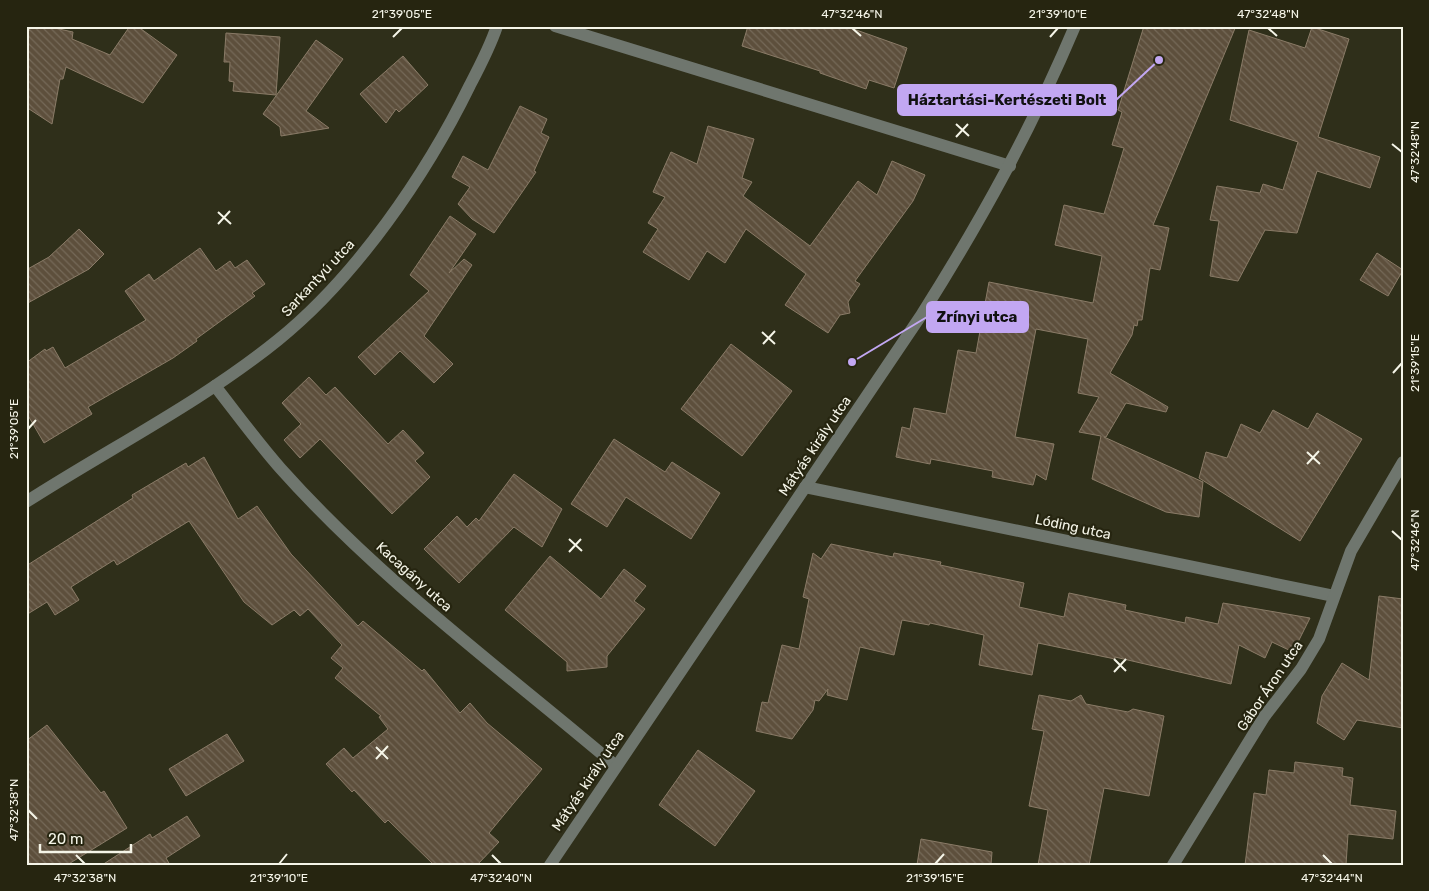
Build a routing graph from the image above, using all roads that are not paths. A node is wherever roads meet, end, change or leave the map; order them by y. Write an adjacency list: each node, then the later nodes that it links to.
1 (497, 26): 5 (street, Sarkantyú utca)
2 (555, 26): 4 (street)
3 (1075, 26): 4 (street, Mátyás király utca)
4 (1010, 166): 7 (street, Mátyás király utca)
5 (215, 386): 8 (street, Sarkantyú utca); 10 (street, Kacagány utca)
6 (1403, 462): 9 (street, Gábor Áron utca)
7 (805, 487): 9 (street, Lóding utca); 10 (street, Mátyás király utca)
8 (28, 498)
9 (1334, 596): 12 (street, Gábor Áron utca)
10 (616, 766): 11 (street, Mátyás király utca)
11 (550, 865)
12 (1173, 865)

